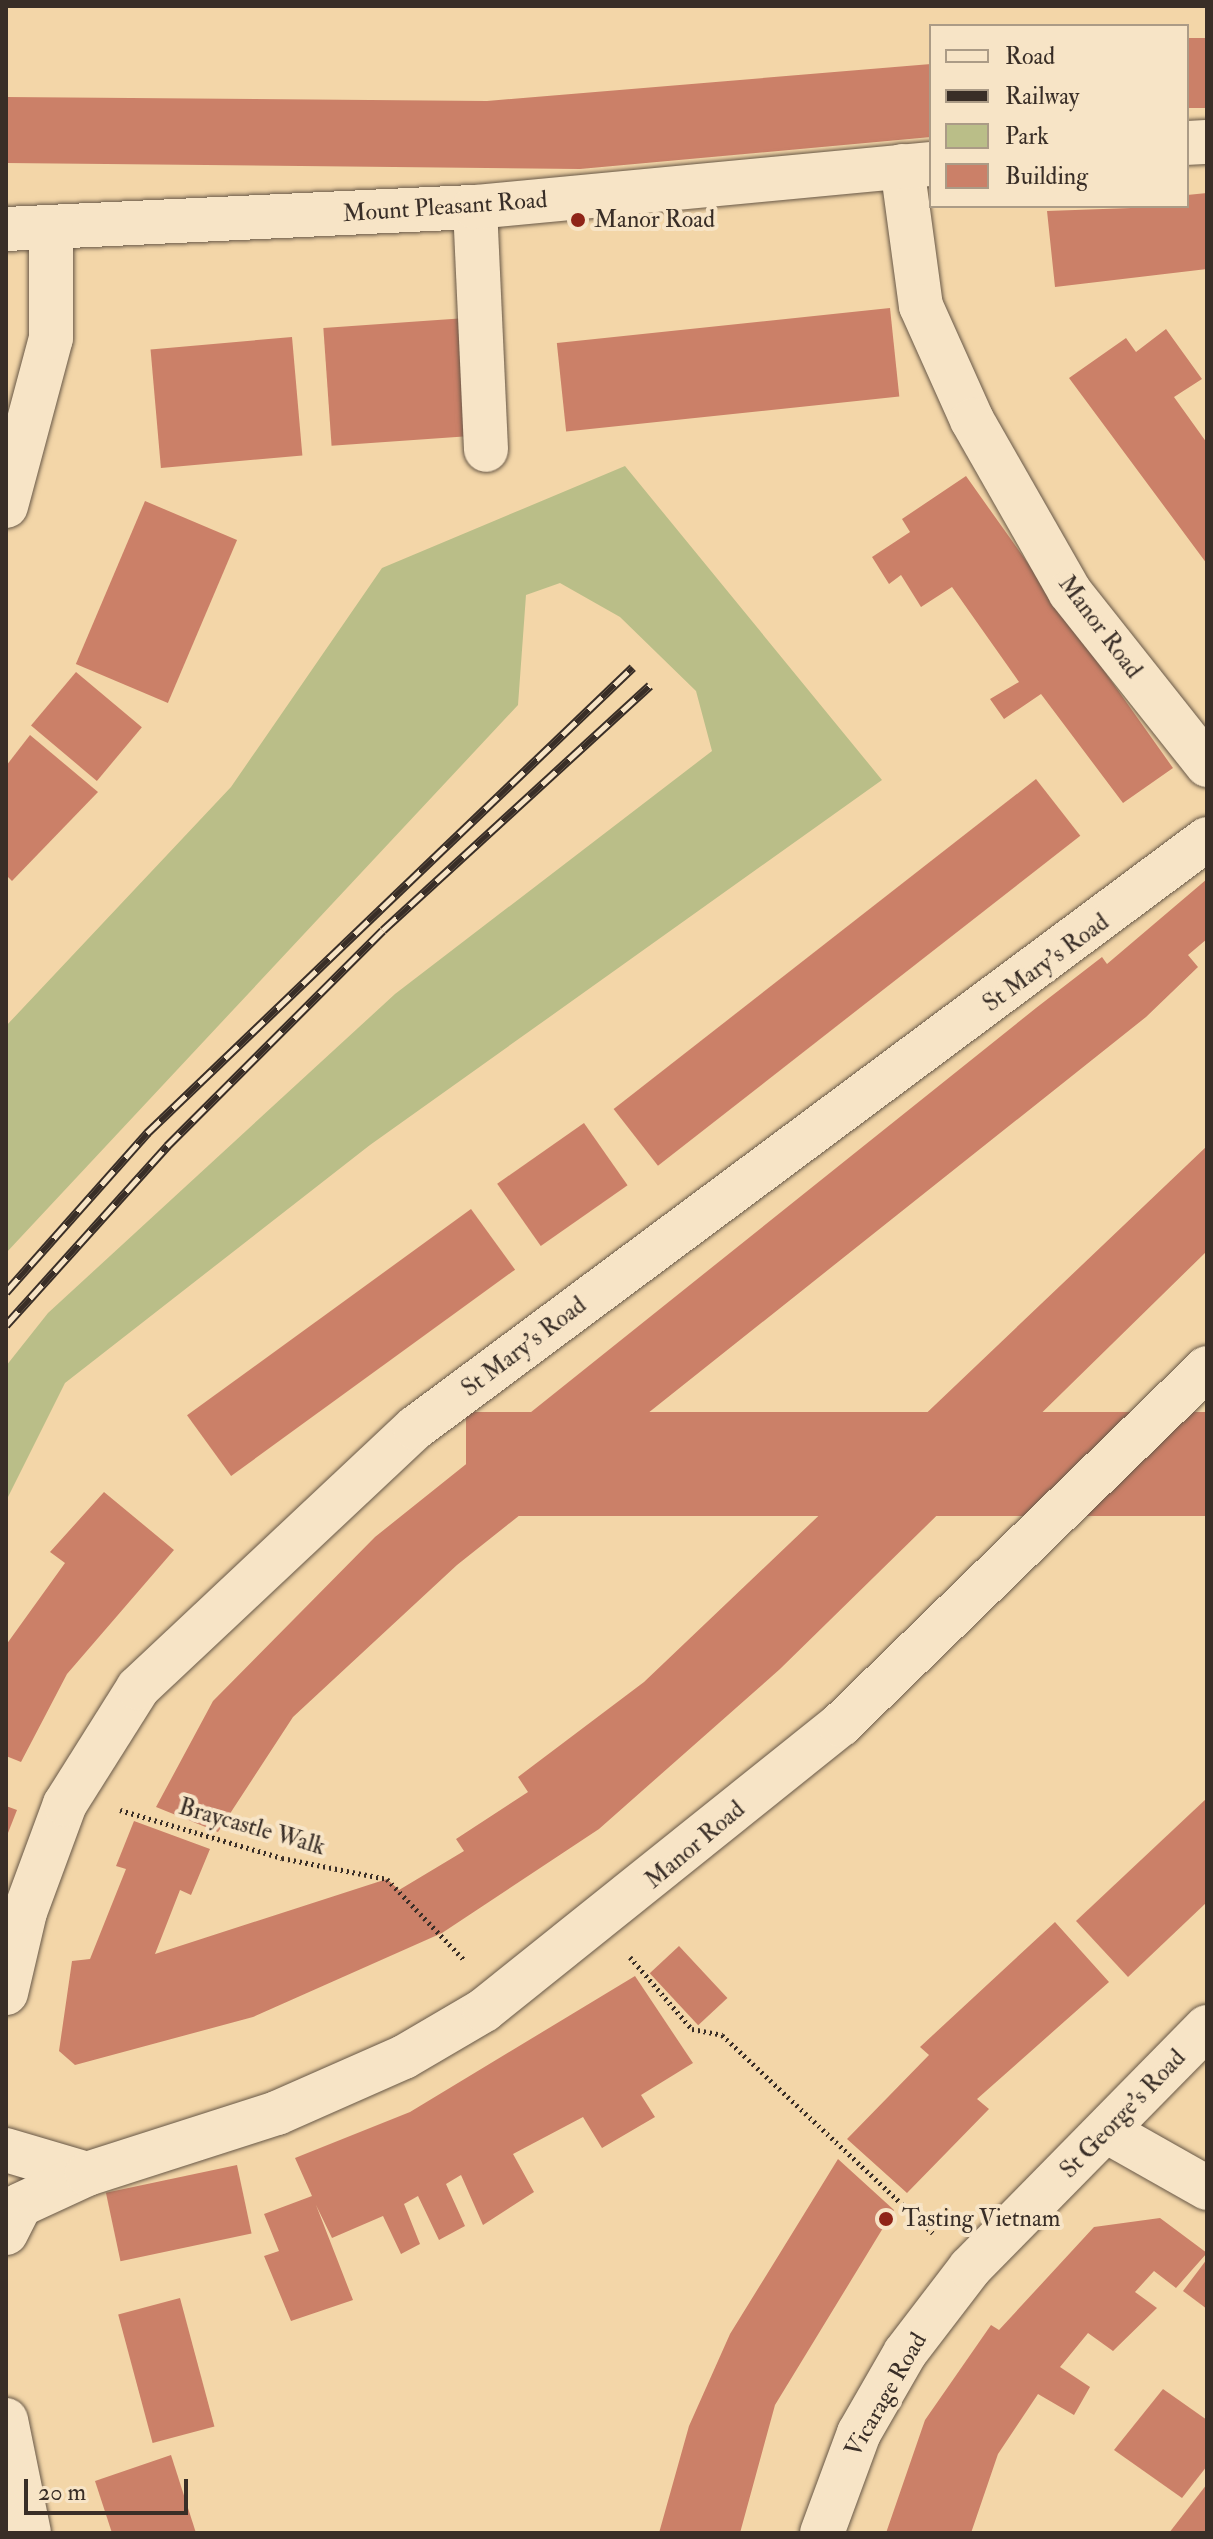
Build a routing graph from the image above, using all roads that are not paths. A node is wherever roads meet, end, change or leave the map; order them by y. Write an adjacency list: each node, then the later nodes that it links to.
1 (916, 165): 2 (street, Mount Pleasant Road); 7 (street, Manor Road)
2 (475, 207): 4 (street, Mount Pleasant Road); 5 (street)
3 (6, 229): 4 (street, Mount Pleasant Road)
4 (51, 230): 6 (street)
5 (486, 450)
6 (6, 506)
7 (1207, 765)
8 (1207, 839): 10 (street, St Mary's Road)
9 (1207, 1368): 14 (street, Manor Road)
10 (6, 1993)
11 (1207, 2027): 12 (street, St George's Road)
12 (1108, 2132): 15 (street); 17 (street, St George's Road)
13 (6, 2150): 14 (street)
14 (87, 2174): 16 (street, Manor Road)
15 (1207, 2188)
16 (6, 2233)
17 (970, 2268): 20 (street, Vicarage Road)
18 (6, 2420): 19 (street)
19 (29, 2533)
20 (822, 2533)

